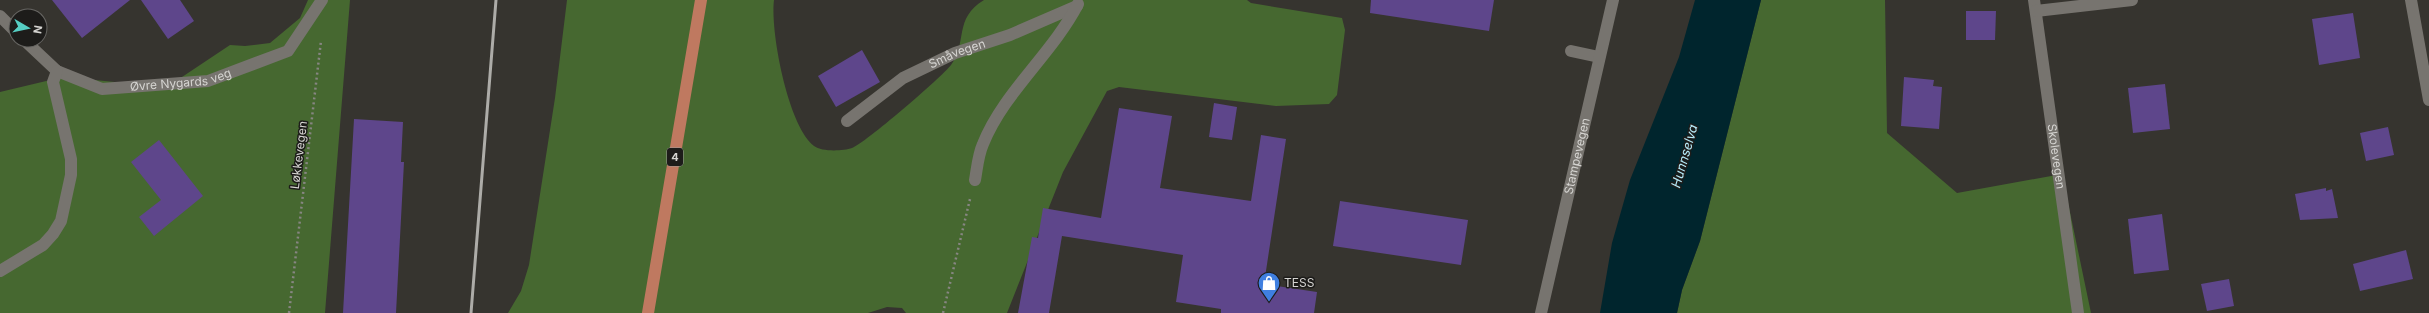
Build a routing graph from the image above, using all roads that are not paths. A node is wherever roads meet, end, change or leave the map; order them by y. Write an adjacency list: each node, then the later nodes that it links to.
1 (322, 0): 13 (street, Øvre Nygards veg)
2 (701, 0): 18 (highway, 4)
3 (1613, 0): 12 (street, Stampevegen)
4 (2132, 0): 7 (street)
5 (2411, 0): 14 (street)
6 (1079, 3): 15 (street, Småvegen); 16 (street, Småvegen)
7 (2035, 5): 20 (street, Skolevegen)
8 (0, 16): 9 (street)
9 (8, 24)
10 (33, 48): 13 (street, Øvre Nygards veg)
11 (1571, 51): 12 (street)
12 (1599, 57): 19 (street, Stampevegen)
13 (57, 71): 17 (street)
14 (2429, 100)
15 (847, 121)
16 (975, 180)
17 (0, 271)
18 (648, 313)
19 (1541, 313)
20 (2078, 313)

